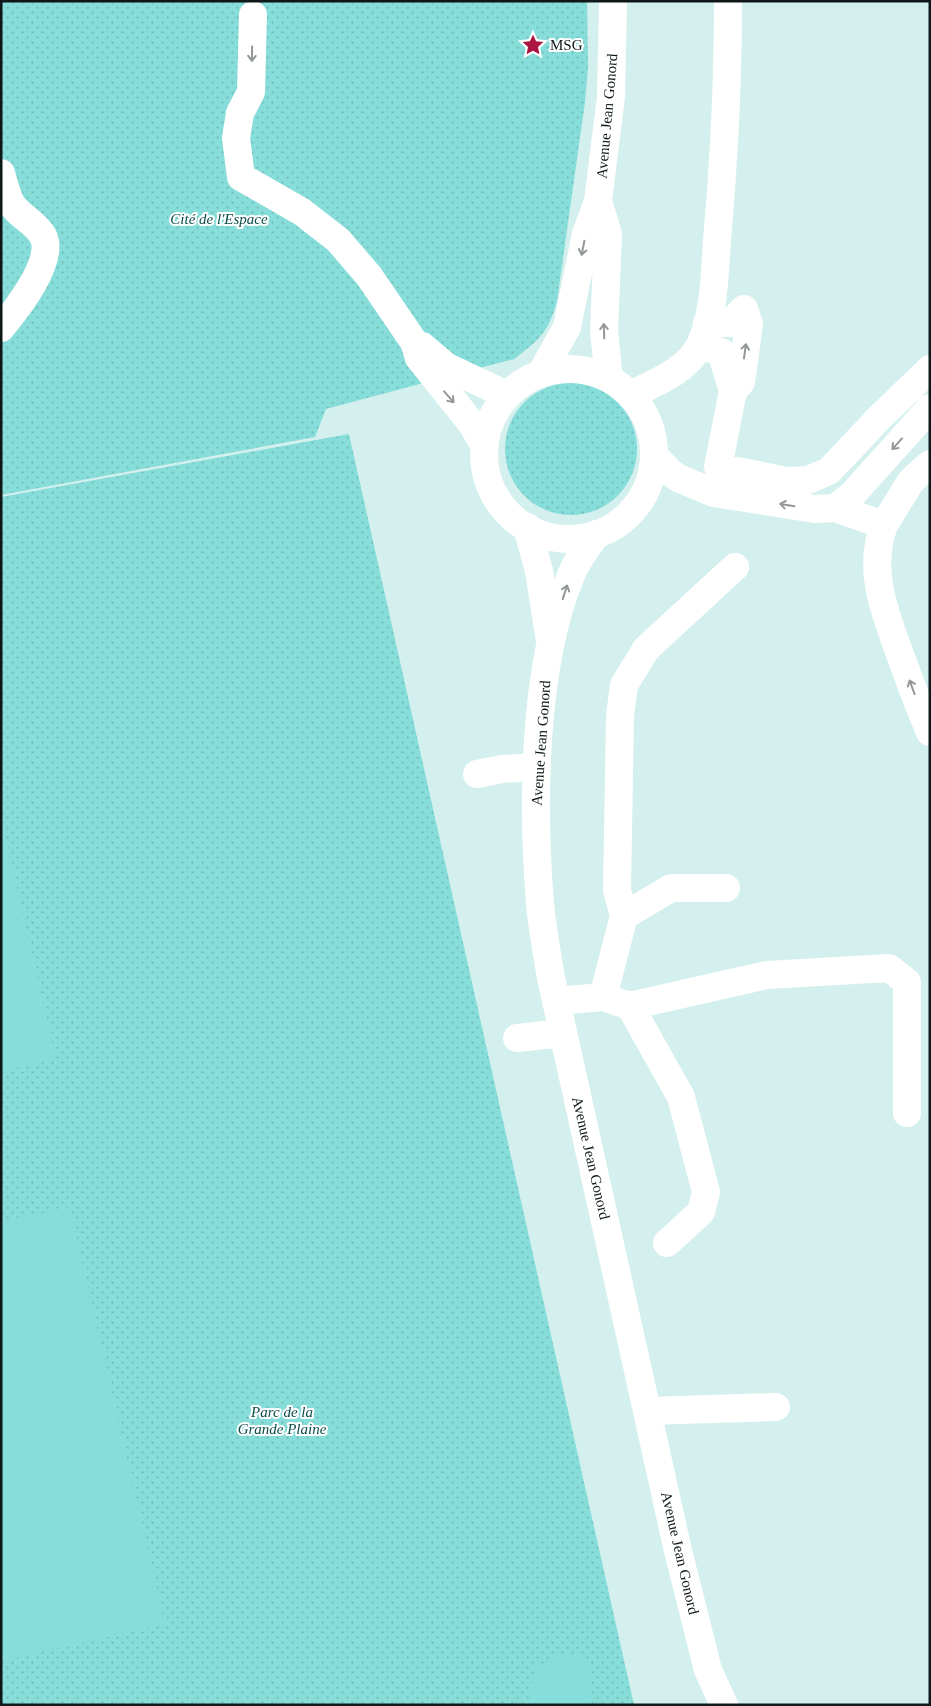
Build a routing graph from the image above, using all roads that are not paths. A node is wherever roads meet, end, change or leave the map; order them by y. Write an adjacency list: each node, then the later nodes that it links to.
1 (613, 1): 5 (street, Avenue Jean Gonord)
2 (728, 1): 7 (street)
3 (253, 15): 8 (street, one-way to 8)
4 (1, 174): 6 (street)
5 (598, 202): 10 (street, Avenue Jean Gonord, one-way to 10); 11 (street, Avenue Jean Gonord, one-way to 5)
6 (1, 328)
7 (703, 334): 11 (street); 12 (street); 12 (street, one-way to 7)
8 (414, 342): 13 (street); 15 (street, one-way to 15)
9 (930, 369): 12 (street)
10 (542, 372): 11 (street); 13 (street)
11 (620, 387): 16 (street)
12 (733, 390)
13 (507, 395): 15 (street)
14 (930, 408): 18 (street, one-way to 18)
15 (484, 444): 20 (street)
16 (654, 455): 18 (street, one-way to 16); 21 (street)
17 (930, 464): 19 (street)
18 (835, 508): 19 (street)
19 (884, 525): 24 (street, one-way to 19)
20 (527, 527): 21 (street); 23 (street, Avenue Jean Gonord)
21 (597, 534): 23 (street, Avenue Jean Gonord, one-way to 21)
22 (735, 567): 28 (street)
23 (550, 639): 25 (street, Avenue Jean Gonord)
24 (930, 732)
25 (537, 767): 26 (street); 30 (street, Avenue Jean Gonord)
26 (477, 774)
27 (726, 888): 28 (street)
28 (624, 916): 29 (street)
29 (603, 997): 30 (street); 31 (street)
30 (556, 1001): 32 (street, Avenue Jean Gonord)
31 (630, 1006): 34 (street); 35 (street)
32 (563, 1033): 33 (street); 37 (street, Avenue Jean Gonord)
33 (517, 1038)
34 (906, 1113)
35 (667, 1243)
36 (776, 1407): 37 (street)
37 (647, 1411): 38 (street, Avenue Jean Gonord)
38 (708, 1670): 39 (street, Avenue Jean Gonord); 40 (street, Avenue Jean Gonord)
39 (709, 1705)
40 (724, 1705)

